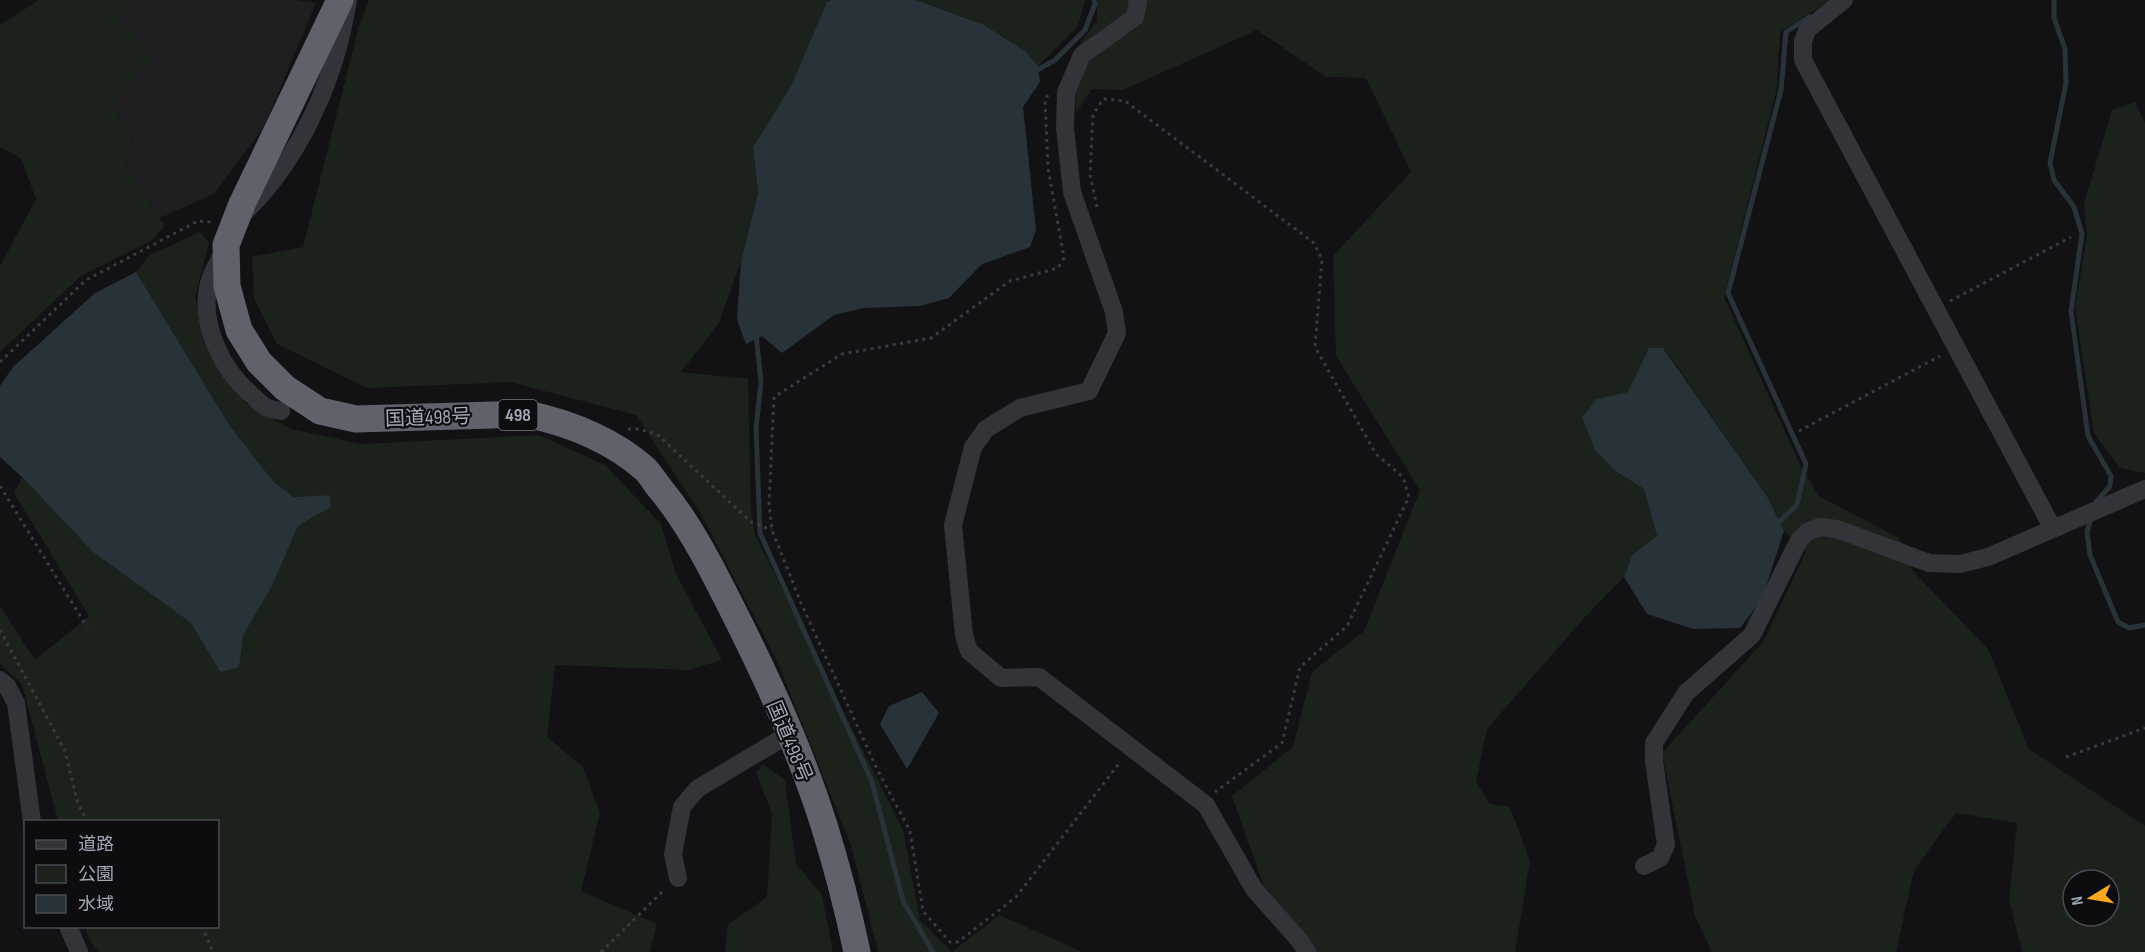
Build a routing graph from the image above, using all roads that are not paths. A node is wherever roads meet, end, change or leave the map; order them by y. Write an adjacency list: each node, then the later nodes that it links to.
1 (340, 0): 5 (highway, 国道498号 / 498)
2 (348, 0): 5 (street)
3 (1137, 0): 17 (street)
4 (1844, 0): 8 (street)
5 (230, 234): 6 (street); 10 (highway, 国道498号 / 498)
6 (281, 411)
7 (2145, 489): 8 (street)
8 (2053, 529): 12 (street)
9 (0, 680): 11 (street)
10 (789, 734): 13 (street); 16 (highway, 国道498号 / 498)
11 (32, 820)
12 (1644, 866)
13 (678, 878)
14 (68, 928): 15 (street)
15 (79, 952)
16 (857, 952)
17 (1307, 952)

